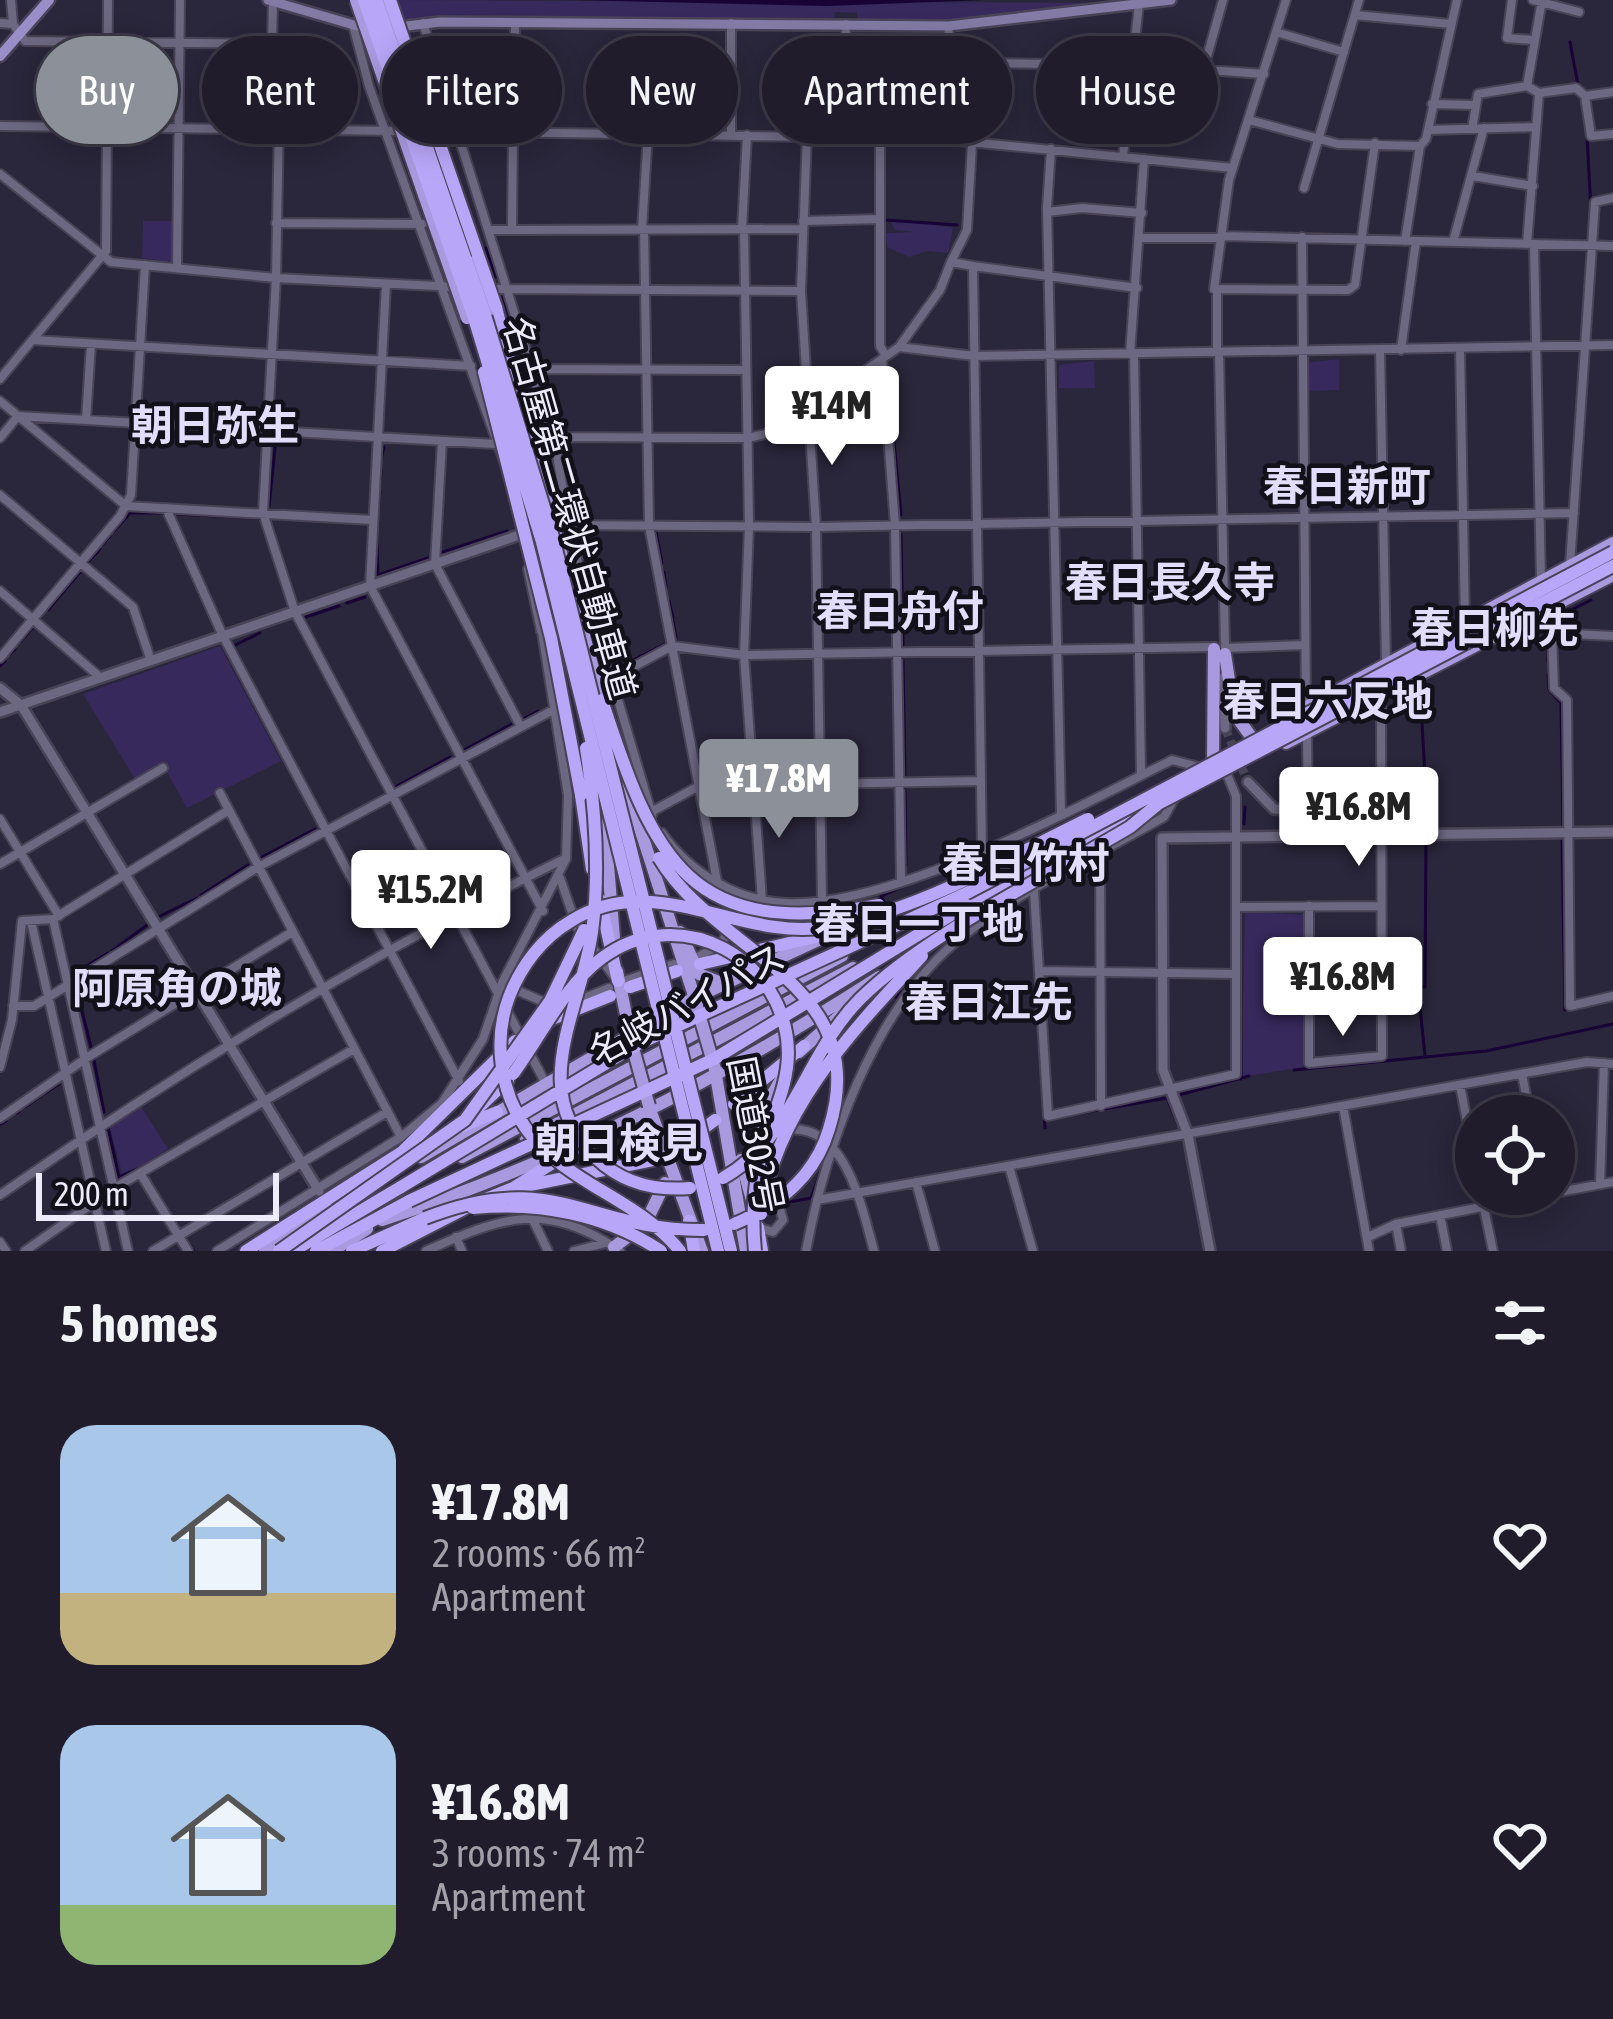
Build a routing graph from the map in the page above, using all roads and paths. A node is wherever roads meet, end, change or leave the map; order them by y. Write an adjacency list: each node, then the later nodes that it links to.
1 (11, 0): 26 (street)
2 (49, 0): 26 (main road)
3 (108, 0): 28 (street)
4 (180, 0): 39 (street)
5 (360, 0): 93 (highway, 名古屋第二環状自動車道, bridge); 161 (highway, bridge)
6 (383, 0): 159 (highway, 国道302号, bridge); 196 (highway, 名古屋第二環状自動車道, bridge)
7 (1171, 0): 15 (main road)
8 (1223, 0): 36 (street)
9 (1286, 0): 27 (street)
10 (1359, 0): 17 (street)
11 (1457, 0): 22 (street)
12 (1512, 0): 37 (street)
13 (271, 1): 23 (main road); 29 (street)
14 (1539, 1): 16 (street); 37 (street)
15 (1140, 3): 25 (main road); 35 (street)
16 (1579, 12)
17 (1354, 15): 22 (street); 41 (street)
18 (731, 22): 21 (main road); 24 (main road); 32 (street)
19 (0, 23): 26 (street)
20 (423, 23): 23 (main road); 24 (main road); 30 (street)
21 (846, 24): 25 (main road); 33 (street)
22 (1451, 24): 49 (street)
23 (353, 25): 51 (street)
24 (515, 25): 31 (street)
25 (949, 26): 34 (street)
26 (16, 30): 38 (street); 42 (main road)
27 (1276, 32): 41 (street); 44 (street)
28 (107, 36)
29 (272, 36)
30 (427, 36)
31 (515, 36)
32 (731, 36)
33 (846, 36)
34 (948, 36)
35 (1137, 36)
36 (1213, 36)
37 (1533, 40): 45 (street)
38 (36, 41)
39 (179, 44): 40 (street); 56 (street)
40 (202, 44)
41 (1343, 52): 65 (street)
42 (0, 56)
43 (1218, 71): 44 (street)
44 (1264, 74): 52 (street)
45 (1526, 86): 47 (street); 50 (street)
46 (1613, 92): 48 (street)
47 (1539, 93): 48 (street); 55 (street)
48 (1585, 96): 62 (street)
49 (1432, 104): 50 (street); 60 (street)
50 (1474, 105): 59 (street)
51 (382, 113)
52 (1249, 120): 65 (street); 81 (street)
53 (0, 126): 54 (street)
54 (36, 126)
55 (1536, 127): 58 (street); 84 (street)
56 (179, 128): 57 (street); 111 (street)
57 (202, 128)
58 (1484, 128): 59 (street); 83 (street)
59 (1472, 129): 60 (street)
60 (1428, 130): 77 (street)
61 (738, 134): 63 (street)
62 (1613, 134)
63 (747, 135): 64 (street); 95 (street)
64 (762, 135)
65 (1318, 141): 66 (street); 85 (street)
66 (1375, 143): 77 (street); 101 (street)
67 (107, 144): 107 (street)
68 (278, 144): 90 (street)
69 (393, 144): 91 (street)
70 (460, 144): 94 (street)
71 (514, 144): 96 (street)
72 (647, 144): 97 (street)
73 (807, 144): 92 (street)
74 (880, 144): 89 (street)
75 (972, 144): 78 (street); 108 (street)
76 (1125, 144): 79 (street)
77 (1420, 146): 102 (street)
78 (1051, 149): 79 (street); 87 (street)
79 (1123, 157): 80 (street)
80 (1144, 159): 81 (street); 88 (street)
81 (1233, 168): 98 (street)
82 (0, 174): 107 (street)
83 (1473, 176): 84 (street); 103 (street)
84 (1533, 186): 104 (street)
85 (1304, 188)
86 (1613, 198): 105 (street)
87 (1047, 212): 88 (street); 113 (street)
88 (1142, 213): 100 (street)
89 (880, 219): 92 (street); 139 (street)
90 (276, 223): 91 (street); 112 (street)
91 (421, 224): 94 (street); 115 (street)
92 (803, 225): 95 (street); 122 (street)
93 (443, 227): 196 (highway, 名古屋第二環状自動車道, bridge); 306 (highway, bridge)
94 (490, 228): 96 (street); 117 (street)
95 (743, 229): 97 (street); 121 (street)
96 (512, 230): 97 (street)
97 (643, 230): 118 (street)
98 (1222, 237): 99 (street); 100 (street); 119 (street)
99 (1302, 237): 101 (street); 120 (street)
100 (1141, 238): 116 (street)
101 (1360, 239): 102 (street); 120 (street)
102 (1410, 241): 103 (street); 132 (street)
103 (1453, 242): 104 (street)
104 (1530, 244): 105 (street); 129 (street)
105 (1593, 246): 106 (street); 128 (street)
106 (1613, 246)
107 (101, 256): 109 (street); 123 (street)
108 (951, 262): 110 (street); 127 (street)
109 (145, 265): 111 (street); 126 (street)
110 (973, 266): 113 (street); 138 (street)
111 (177, 268): 112 (street)
112 (276, 278): 114 (street); 135 (street)
113 (1052, 278): 116 (street); 137 (street)
114 (386, 284): 115 (street); 140 (street)
115 (444, 287): 117 (street); 141 (street)
116 (1137, 288): 136 (street)
117 (509, 290): 118 (street); 142 (street)
118 (642, 290): 121 (street); 143 (street)
119 (1217, 290): 120 (street); 134 (street)
120 (1301, 290): 133 (street)
121 (743, 291): 122 (street); 144 (street)
122 (801, 291): 147 (street)
123 (34, 340): 124 (street); 145 (street)
124 (91, 344): 126 (street); 149 (street)
125 (1613, 345): 128 (street)
126 (140, 346): 135 (street); 150 (street)
127 (899, 346): 138 (street); 139 (street)
128 (1587, 347): 129 (street); 168 (street)
129 (1532, 348): 130 (street); 169 (street)
130 (1460, 349): 132 (street); 170 (street)
131 (1379, 350): 132 (street); 133 (street); 171 (street)
132 (1401, 350)
133 (1300, 351): 134 (street); 172 (street)
134 (1218, 352): 136 (street); 174 (street)
135 (272, 354): 140 (street); 151 (street)
136 (1132, 354): 137 (street); 175 (street)
137 (1054, 355): 138 (street); 176 (street)
138 (974, 356): 177 (street)
139 (884, 357): 147 (street); 179 (street)
140 (381, 361): 141 (street); 153 (street)
141 (471, 367): 158 (street)
142 (530, 369): 143 (street); 152 (street)
143 (644, 370): 144 (street); 154 (street)
144 (745, 370): 156 (street)
145 (0, 379)
146 (0, 401): 148 (street)
147 (806, 414): 156 (street); 182 (street)
148 (19, 416): 149 (street); 155 (street); 163 (street)
149 (86, 420): 150 (street)
150 (135, 423): 151 (street); 163 (street)
151 (268, 431): 153 (street); 167 (street)
152 (552, 434): 154 (street); 159 (street); 165 (street)
153 (377, 437): 157 (street); 173 (street)
154 (646, 437): 156 (street); 180 (street)
155 (0, 438)
156 (747, 438): 181 (street)
157 (442, 441): 158 (street); 188 (street)
158 (495, 444): 160 (street)
159 (536, 454): 178 (highway, 国道302号)
160 (502, 470): 161 (street); 166 (street)
161 (519, 484): 183 (highway)
162 (0, 495): 187 (street)
163 (126, 506): 164 (street); 187 (street)
164 (166, 508): 167 (street); 203 (street)
165 (566, 508)
166 (513, 511)
167 (263, 513): 173 (street); 198 (street)
168 (1574, 513): 169 (street); 189 (street)
169 (1537, 514): 170 (street); 193 (street)
170 (1462, 515): 171 (street); 200 (street)
171 (1382, 517): 172 (street); 216 (street)
172 (1303, 518): 174 (street); 205 (street)
173 (372, 520): 194 (street)
174 (1222, 520): 175 (street); 207 (street)
175 (1137, 521): 176 (street); 208 (street)
176 (1057, 522): 177 (street); 209 (street)
177 (977, 524): 179 (street); 210 (street)
178 (557, 525): 180 (street); 183 (street); 190 (highway, 国道302号)
179 (895, 525): 182 (street); 211 (street)
180 (649, 526): 181 (street); 206 (street)
181 (749, 526): 182 (street); 213 (street)
182 (816, 526): 212 (street)
183 (532, 530): 188 (street); 196 (highway)
184 (574, 545): 192 (street)
185 (1613, 548): 189 (highway, 名岐バイパス); 244 (highway, bridge)
186 (525, 559): 201 (street)
187 (80, 563): 199 (street); 215 (street)
188 (435, 564): 194 (street); 225 (street)
189 (1570, 566): 193 (highway, 名岐バイパス)
190 (569, 569): 192 (street); 253 (highway, 国道302号)
191 (1613, 570): 197 (highway, 名岐バイパス); 244 (highway, bridge)
192 (582, 578): 218 (street)
193 (1541, 582): 200 (highway, 名岐バイパス)
194 (370, 586): 198 (street); 229 (street)
195 (0, 591): 199 (street)
196 (560, 604): 201 (street); 243 (highway, bridge); 273 (highway, bridge); 306 (highway); 397 (highway, 名古屋第二環状自動車道, bridge); 398 (highway, 名古屋第二環状自動車道, bridge)
197 (1550, 607): 202 (street); 220 (highway, 名岐バイパス)
198 (295, 612): 203 (street); 242 (street)
199 (32, 619): 214 (street); 217 (street)
200 (1465, 622): 216 (highway, 名岐バイパス)
201 (542, 632): 223 (street)
202 (1553, 633): 204 (street); 255 (street)
203 (223, 636): 215 (street); 254 (street)
204 (1613, 636)
205 (1305, 645): 207 (street); 222 (street)
206 (672, 646): 213 (street); 218 (street); 239 (street)
207 (1221, 647): 208 (street); 226 (street); 228 (highway); 230 (highway)
208 (1139, 648): 209 (street); 234 (street)
209 (1059, 650): 210 (street); 250 (street)
210 (979, 651): 211 (street); 235 (street)
211 (897, 652): 212 (street); 237 (street)
212 (818, 654): 213 (street); 238 (street)
213 (744, 655): 240 (street)
214 (0, 658)
215 (151, 661): 217 (street)
216 (1385, 664): 222 (highway, 名岐バイパス)
217 (101, 678): 221 (street)
218 (609, 680): 249 (street)
219 (0, 688): 221 (street)
220 (1381, 695): 227 (highway, 名岐バイパス); 259 (street)
221 (21, 705): 224 (street); 248 (street)
222 (1306, 707): 228 (highway, 名岐バイパス)
223 (555, 709): 225 (street); 265 (street)
224 (0, 712)
225 (520, 727): 229 (street)
226 (1225, 728)
227 (1307, 733): 233 (highway, 名岐バイパス); 247 (street)
228 (1252, 738): 230 (highway, 名岐バイパス)
229 (460, 758): 242 (street); 270 (street)
230 (1213, 759): 231 (highway, 名岐バイパス)
231 (1199, 767): 234 (street); 274 (highway, 名岐バイパス)
232 (163, 768): 248 (street)
233 (1226, 772): 245 (highway, 名岐バイパス); 257 (street)
234 (1141, 775): 250 (street)
235 (981, 782): 237 (street); 262 (street)
236 (1248, 782): 247 (street)
237 (899, 783): 238 (street); 271 (street)
238 (820, 784): 240 (street); 278 (street)
239 (699, 786): 240 (street); 249 (street); 272 (street)
240 (753, 786): 277 (street)
241 (220, 793): 246 (street)
242 (391, 795): 254 (street); 284 (street)
243 (634, 795): 274 (highway, bridge); 366 (highway, bridge)
244 (1157, 798): 274 (highway, bridge); 291 (highway, bridge); 385 (highway, bridge); 386 (highway, bridge)
245 (1174, 798): 252 (street); 279 (highway, 名岐バイパス)
246 (229, 810): 267 (street); 268 (street)
247 (1308, 811): 258 (street)
248 (85, 812): 263 (street); 268 (street)
249 (651, 812): 260 (street)
250 (1061, 815): 262 (street)
251 (0, 819): 263 (street)
252 (1153, 823): 261 (street); 264 (street)
253 (638, 829): 260 (street); 287 (highway, 国道302号)
254 (322, 830): 267 (street); 292 (street)
255 (1569, 832): 256 (street); 259 (street); 310 (street)
256 (1613, 832)
257 (1236, 833): 258 (street); 261 (street); 281 (street)
258 (1308, 833): 259 (street)
259 (1381, 833): 280 (street)
260 (665, 838): 272 (street)
261 (1162, 838): 299 (street)
262 (982, 850): 271 (street)
263 (20, 852): 266 (street); 285 (street)
264 (1100, 853): 275 (street); 301 (street)
265 (566, 859): 269 (street); 270 (street)
266 (0, 864)
267 (258, 867): 288 (street); 290 (street)
268 (125, 876): 285 (street); 288 (street)
269 (560, 877): 283 (street); 306 (street)
270 (523, 879): 283 (street); 284 (street)
271 (901, 880): 278 (street)
272 (718, 882): 276 (street)
273 (594, 890): 291 (highway, bridge); 337 (highway, bridge)
274 (952, 890): 289 (highway); 385 (highway, 名岐バイパス); 395 (highway, bridge)
275 (1034, 891): 296 (street); 297 (street)
276 (745, 897): 277 (street); 293 (street)
277 (762, 900): 278 (street)
278 (822, 901)
279 (978, 901): 294 (highway); 367 (highway, 名岐バイパス)
280 (1381, 906): 282 (street); 282 (street)
281 (1236, 907): 282 (street); 300 (street)
282 (1309, 907)
283 (543, 911): 304 (street)
284 (454, 916): 292 (street); 309 (street)
285 (56, 918): 286 (street); 303 (street)
286 (31, 921): 308 (street); 312 (street)
287 (672, 921): 302 (highway); 311 (highway, 国道302号)
288 (157, 928): 303 (street); 307 (street)
289 (849, 929): 293 (highway); 302 (highway)
290 (292, 932): 305 (street); 307 (street)
291 (931, 946): 399 (highway, bridge)
292 (388, 949): 305 (street); 323 (street)
293 (699, 961)
294 (902, 962): 296 (highway); 298 (highway)
295 (676, 968): 306 (highway)
296 (929, 968): 345 (street)
297 (1039, 971): 301 (street); 331 (street)
298 (886, 972): 315 (highway); 321 (highway)
299 (1162, 974): 300 (street); 301 (street); 326 (street)
300 (1236, 974): 326 (street)
301 (1100, 975): 331 (street)
302 (733, 979): 311 (highway)
303 (69, 983): 308 (street); 317 (street)
304 (502, 983): 306 (street); 309 (street)
305 (321, 987): 314 (street); 316 (street)
306 (619, 987): 313 (highway); 344 (highway)
307 (196, 989): 314 (street); 317 (street)
308 (49, 996): 312 (street); 320 (street)
309 (498, 996): 323 (street); 324 (street)
310 (1613, 996)
311 (696, 1002): 313 (highway); 321 (highway, 国道302号, bridge)
312 (13, 1006): 319 (street)
313 (630, 1037): 324 (highway); 333 (highway, bridge)
314 (230, 1044): 329 (street); 339 (street)
315 (804, 1046): 330 (highway); 361 (highway)
316 (354, 1049): 329 (street); 334 (street)
317 (88, 1057): 320 (street); 339 (street)
318 (1609, 1064): 322 (street); 352 (street)
319 (0, 1067)
320 (68, 1071): 336 (street); 342 (street)
321 (716, 1074): 330 (highway, 国道302号); 333 (highway)
322 (1522, 1074): 325 (street); 328 (street)
323 (459, 1081): 344 (street)
324 (545, 1082): 335 (highway)
325 (1460, 1085): 327 (street); 332 (street)
326 (1172, 1092): 331 (street); 341 (street)
327 (1462, 1095)
328 (1526, 1095)
329 (263, 1098): 347 (street); 349 (street)
330 (728, 1102): 361 (highway); 399 (highway, 国道302号)
331 (1101, 1106)
332 (1342, 1106): 341 (street); 372 (street)
333 (650, 1109): 340 (highway); 346 (highway)
334 (387, 1112): 344 (street); 347 (street)
335 (497, 1112): 344 (highway); 383 (highway)
336 (0, 1115)
337 (465, 1120): 384 (highway, bridge); 399 (highway, bridge)
338 (715, 1120): 346 (highway)
339 (103, 1123): 342 (street); 353 (street)
340 (626, 1124): 343 (highway); 346 (highway)
341 (1188, 1135): 348 (street); 404 (street)
342 (83, 1138): 358 (street); 360 (street)
343 (591, 1139): 354 (highway); 367 (highway)
344 (402, 1145): 356 (street); 382 (highway)
345 (834, 1148): 357 (street); 359 (street); 369 (street)
346 (664, 1155): 354 (highway); 374 (highway); 396 (highway)
347 (300, 1159): 356 (street); 370 (street)
348 (1009, 1166): 350 (street); 403 (street)
349 (140, 1173): 353 (street); 370 (street)
350 (916, 1182): 357 (street); 402 (street)
351 (1613, 1182): 352 (street)
352 (1600, 1184): 355 (street)
353 (116, 1187): 360 (street); 378 (street)
354 (513, 1188): 366 (highway)
355 (1575, 1189)
356 (320, 1191): 381 (street)
357 (857, 1193): 359 (street); 401 (street)
358 (0, 1195)
359 (817, 1200): 400 (street)
360 (96, 1202): 376 (street); 377 (street)
361 (754, 1208): 369 (highway)
362 (1455, 1212): 363 (street)
363 (1440, 1215): 368 (street); 407 (street)
364 (1485, 1215): 408 (street)
365 (532, 1218): 371 (street); 374 (street); 392 (street)
366 (432, 1220): 388 (highway); 389 (highway); 394 (highway, bridge)
367 (380, 1221): 387 (highway, 名岐バイパス)
368 (1396, 1224): 372 (street); 406 (street)
369 (758, 1227): 399 (highway)
370 (178, 1236): 379 (street); 380 (street)
371 (456, 1237): 390 (street); 391 (street)
372 (1368, 1237): 405 (street)
373 (0, 1242): 375 (street)
374 (613, 1247): 393 (street)
375 (6, 1251)
376 (25, 1251)
377 (106, 1251)
378 (128, 1251)
379 (153, 1251)
380 (188, 1251)
381 (217, 1251)
382 (246, 1251)
383 (265, 1251)
384 (279, 1251)
385 (296, 1251)
386 (316, 1251)
387 (332, 1251)
388 (352, 1251)
389 (382, 1251)
390 (426, 1251)
391 (462, 1251)
392 (548, 1251)
393 (574, 1251)
394 (661, 1251)
395 (680, 1251)
396 (698, 1251)
397 (718, 1251)
398 (731, 1251)
399 (755, 1251)
400 (806, 1251)
401 (874, 1251)
402 (934, 1251)
403 (1033, 1251)
404 (1210, 1251)
405 (1369, 1251)
406 (1401, 1251)
407 (1447, 1251)
408 (1492, 1251)

